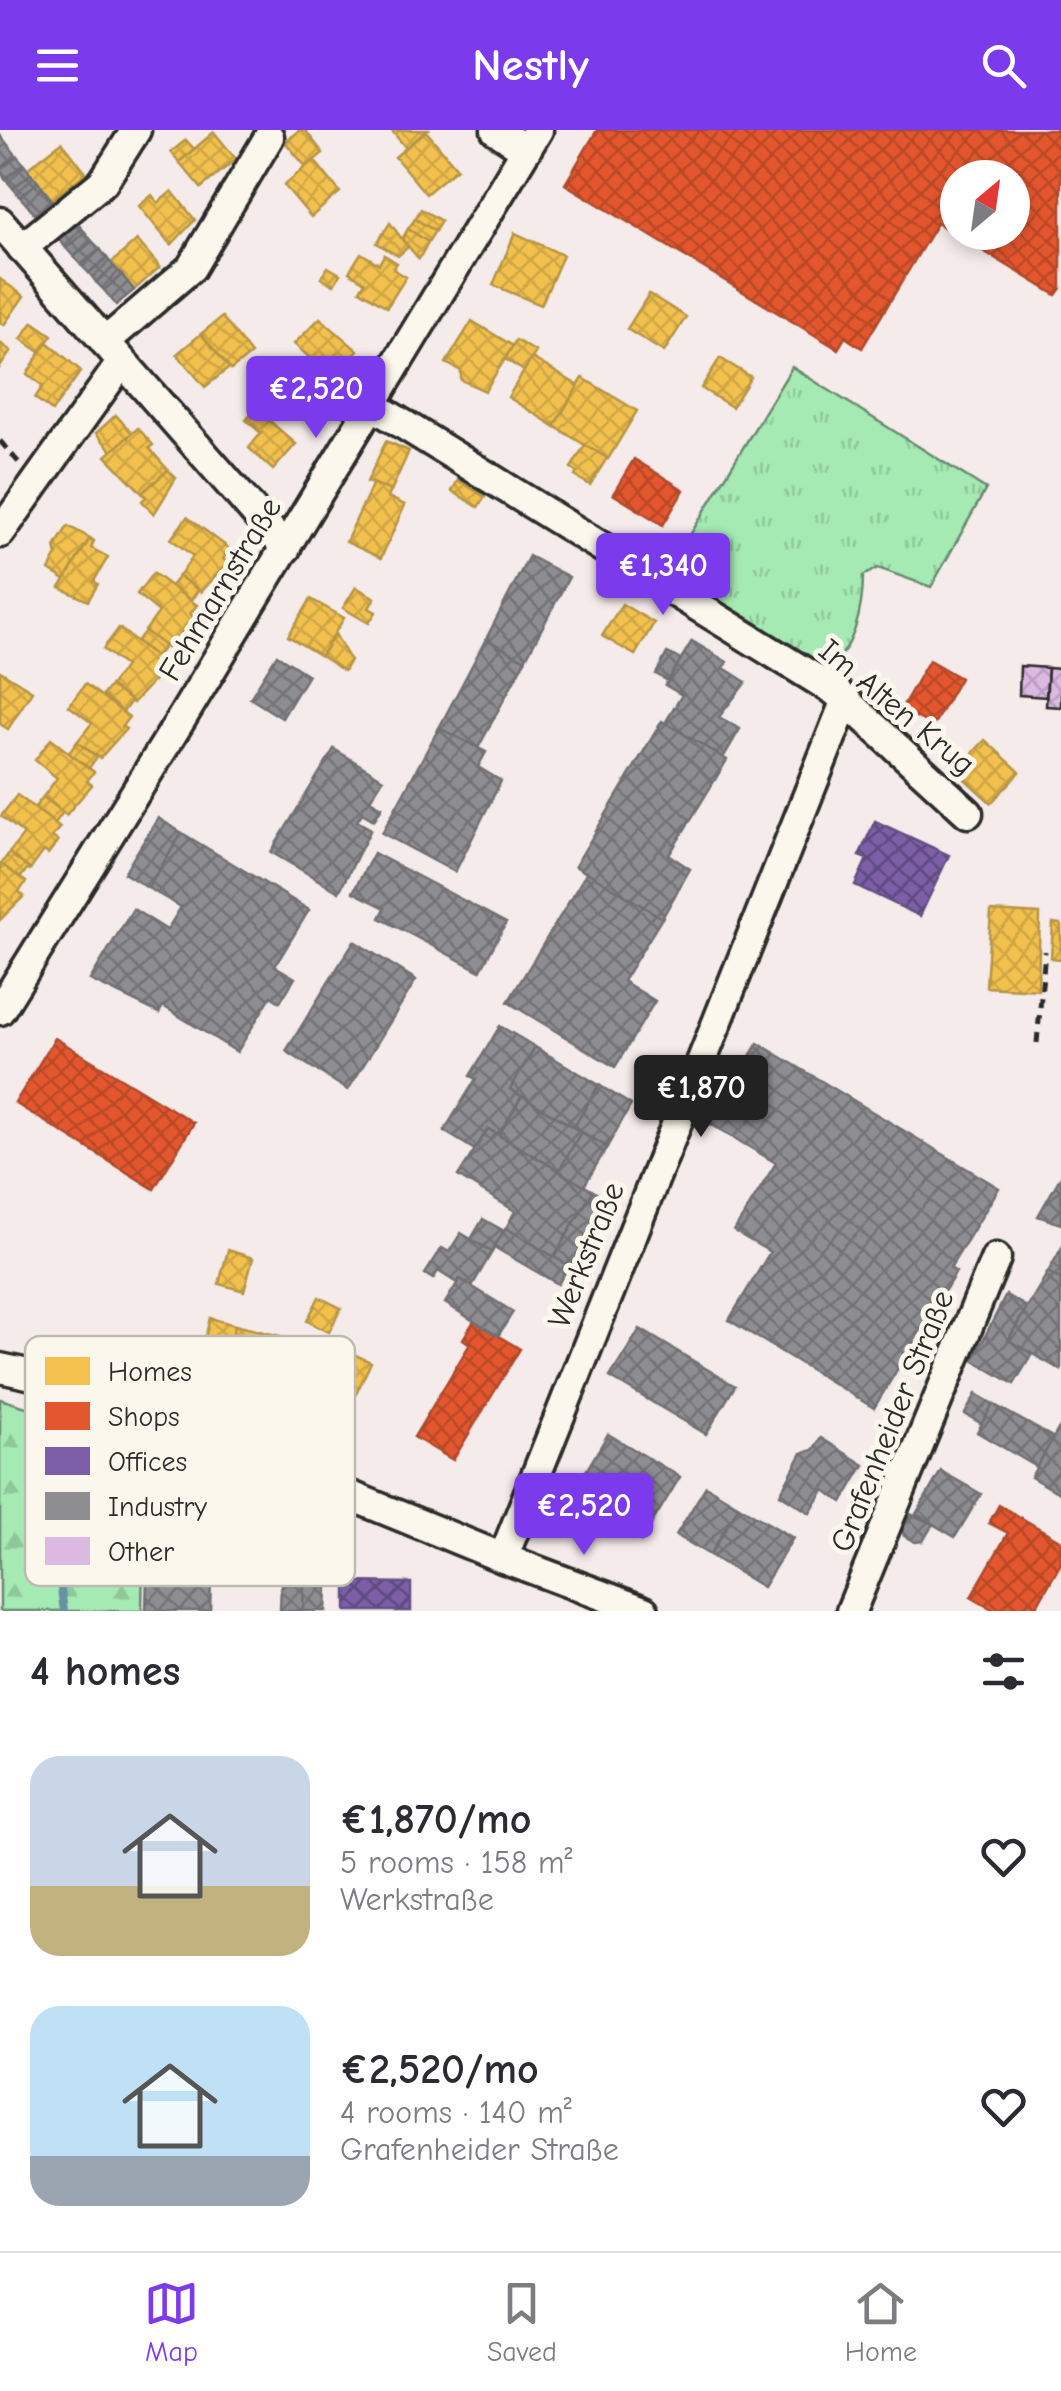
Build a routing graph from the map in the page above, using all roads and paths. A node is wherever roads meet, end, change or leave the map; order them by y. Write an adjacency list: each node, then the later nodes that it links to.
1 (136, 130): 6 (street)
2 (496, 130): 4 (street, Fehmarnstraße)
3 (268, 138): 7 (street)
4 (532, 140): 8 (street, Fehmarnstraße)
5 (0, 222): 6 (street)
6 (22, 248): 7 (street)
7 (114, 352): 9 (street); 10 (street)
8 (372, 405): 10 (street, Fehmarnstraße); 11 (street, Im Alten Krug)
9 (0, 533)
10 (286, 548): 14 (street, Fehmarnstraße)
11 (846, 700): 12 (street, Im Alten Krug); 20 (street, Werkstraße)
12 (968, 813)
13 (1045, 951): 15 (path)
14 (0, 1008)
15 (1037, 1043)
16 (996, 1258): 22 (street, Grafenheider Straße)
17 (0, 1368): 18 (street)
18 (25, 1373)
19 (355, 1498): 20 (street)
20 (503, 1558): 21 (street)
21 (644, 1611)
22 (852, 1611)

